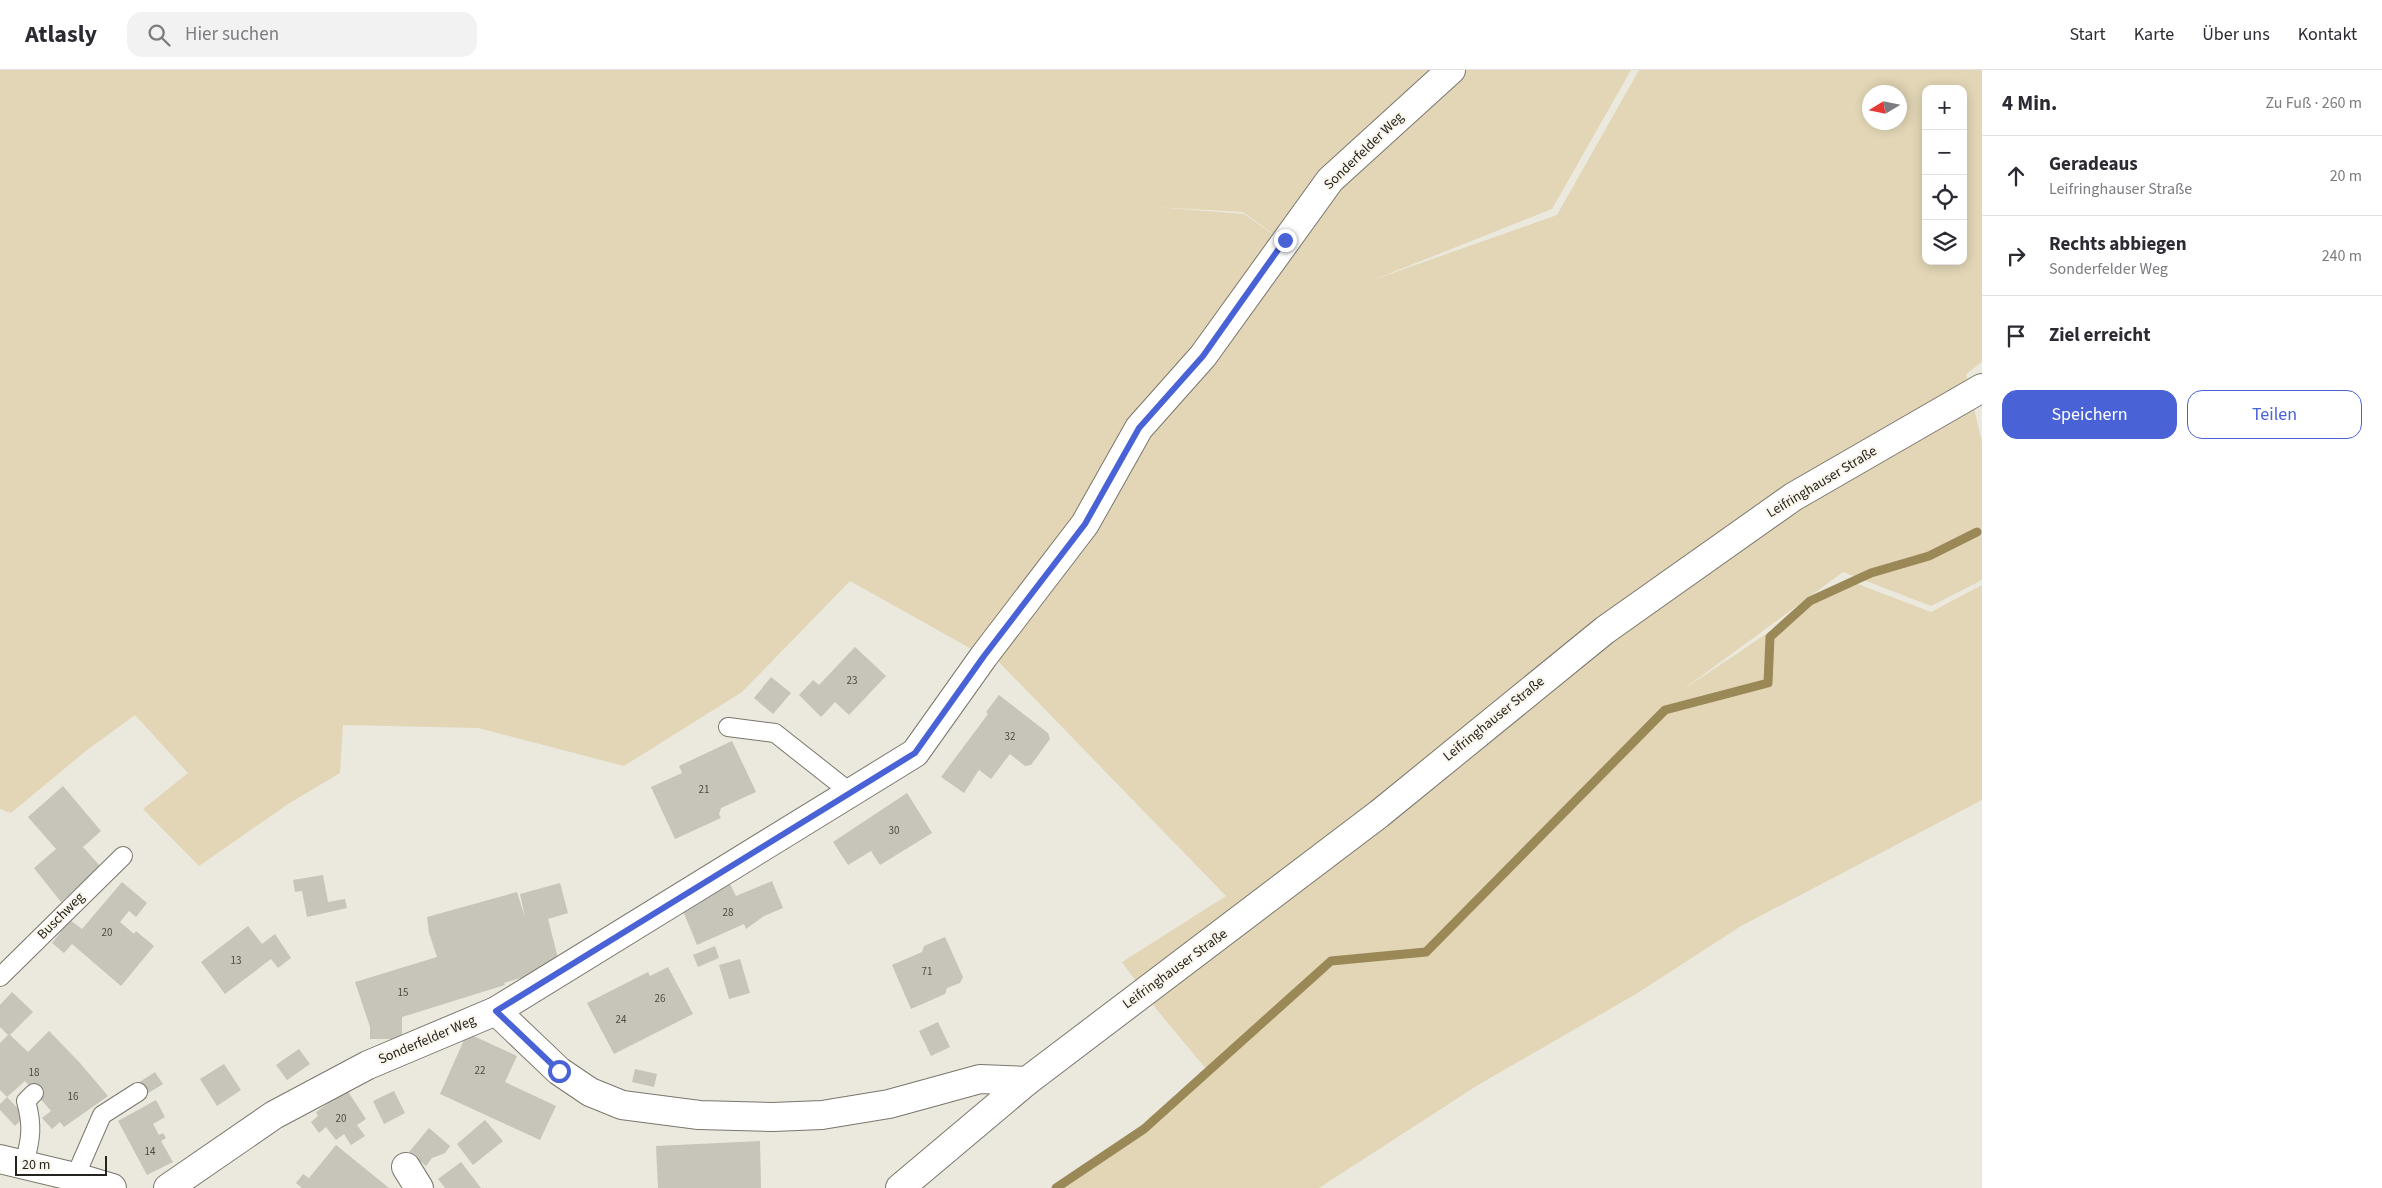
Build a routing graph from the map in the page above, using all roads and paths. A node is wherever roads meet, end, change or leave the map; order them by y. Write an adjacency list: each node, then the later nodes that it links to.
1 (1451, 70): 4 (street, Sonderfelder Weg)
2 (1982, 388): 8 (street, Leifringhauser Straße)
3 (728, 727): 4 (lane)
4 (851, 793): 7 (street, Sonderfelder Weg)
5 (123, 856): 6 (lane, Buschweg)
6 (0, 977)
7 (496, 1011): 8 (street); 14 (street, Sonderfelder Weg)
8 (1027, 1081): 15 (street, Leifringhauser Straße)
9 (138, 1092): 12 (lane)
10 (34, 1093): 11 (lane)
11 (12, 1162): 12 (street)
12 (75, 1177): 13 (street)
13 (112, 1188)
14 (168, 1188)
15 (900, 1188)

